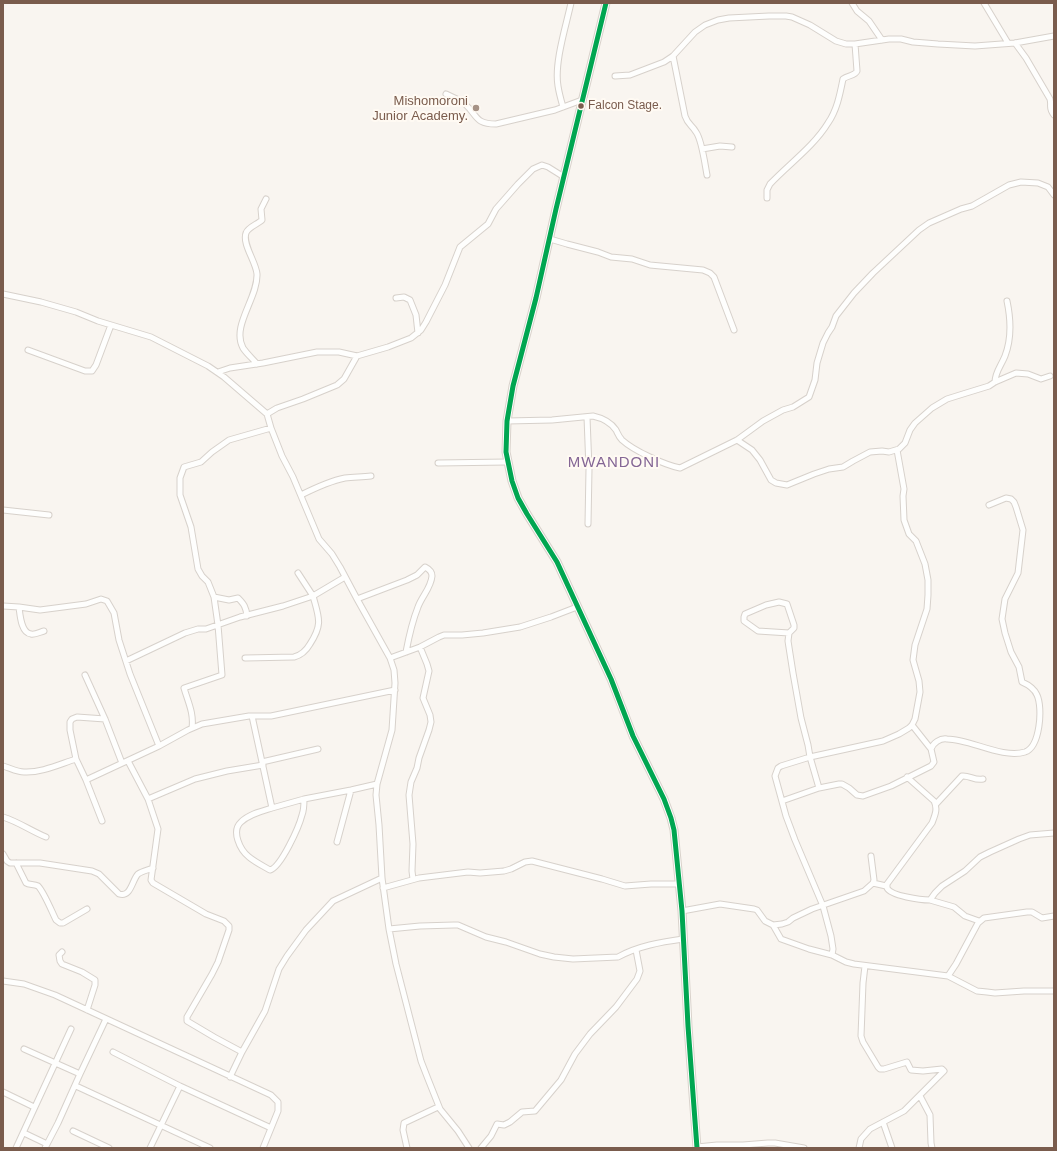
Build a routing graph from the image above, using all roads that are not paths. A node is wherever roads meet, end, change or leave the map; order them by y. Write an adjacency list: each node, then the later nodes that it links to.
1 (571, 3): 14 (street)
2 (606, 3): 13 (main road)
3 (852, 3): 6 (street)
4 (984, 3): 7 (street)
5 (1054, 36): 8 (street)
6 (882, 40): 7 (street); 9 (street)
7 (1008, 43): 8 (street)
8 (1014, 43): 15 (street)
9 (856, 44): 10 (street); 21 (street)
10 (673, 56): 11 (street); 17 (street)
11 (615, 76)
12 (446, 94): 14 (street)
13 (582, 100): 14 (street); 19 (main road)
14 (563, 107)
15 (1054, 115)
16 (732, 147): 17 (street)
17 (702, 149): 18 (street)
18 (707, 176)
19 (564, 177): 23 (main road); 29 (street)
20 (1054, 195): 40 (street)
21 (767, 198)
22 (266, 199): 32 (street)
23 (550, 239): 28 (street); 38 (main road)
24 (3, 294): 27 (street)
25 (396, 298): 29 (street)
26 (1007, 301): 35 (street)
27 (111, 325): 30 (street); 33 (street)
28 (734, 330)
29 (418, 333): 31 (street)
30 (28, 350)
31 (357, 356): 32 (street); 36 (street)
32 (258, 364): 33 (street)
33 (218, 372): 36 (street)
34 (1050, 376): 35 (street)
35 (995, 382): 41 (street)
36 (267, 414): 39 (street)
37 (587, 417): 38 (street); 40 (street); 49 (street)
38 (507, 421): 42 (main road)
39 (271, 428): 45 (street); 53 (street)
40 (737, 440): 41 (street)
41 (897, 450): 71 (street)
42 (507, 462): 43 (street); 57 (main road)
43 (438, 463)
44 (371, 476): 45 (street)
45 (301, 495): 51 (street)
46 (989, 505): 75 (street)
47 (3, 510): 48 (street)
48 (49, 515)
49 (588, 524)
50 (298, 573): 52 (street)
51 (345, 577): 52 (street); 54 (street)
52 (313, 596): 58 (street); 64 (street)
53 (214, 597): 58 (street); 59 (street)
54 (357, 599): 63 (street); 65 (street)
55 (3, 606): 56 (street)
56 (19, 607): 60 (street); 66 (street)
57 (577, 607): 62 (street); 104 (main road)
58 (248, 616): 59 (street)
59 (218, 625): 66 (street); 72 (street)
60 (44, 630)
61 (789, 633): 61 (street); 76 (street)
62 (420, 647): 63 (street); 103 (street)
63 (406, 652): 65 (street)
64 (245, 658)
65 (390, 658): 68 (street)
66 (126, 661): 73 (street)
67 (85, 676): 70 (street)
68 (395, 690): 69 (street); 85 (street)
69 (252, 716): 72 (street); 80 (street)
70 (105, 719): 77 (street); 79 (street)
71 (912, 725): 75 (street); 76 (street)
72 (192, 728): 73 (street)
73 (159, 746): 78 (street)
74 (318, 749): 80 (street)
75 (930, 749): 82 (street)
76 (810, 757): 86 (street); 90 (street)
77 (76, 759): 81 (street); 84 (street)
78 (128, 760): 79 (street); 88 (street)
79 (122, 763): 84 (street)
80 (262, 764): 88 (street); 92 (street)
81 (3, 766)
82 (907, 777): 86 (street); 91 (street)
83 (983, 779): 91 (street)
84 (86, 780): 94 (street)
85 (377, 784): 87 (street); 102 (street)
86 (819, 788): 90 (street)
87 (352, 790): 89 (street); 97 (street)
88 (148, 799): 101 (street)
89 (304, 799): 92 (street); 92 (street)
90 (782, 801): 109 (street)
91 (936, 804): 106 (street)
92 (272, 808)
93 (3, 817): 96 (street)
94 (102, 821)
95 (1054, 833): 108 (street)
96 (46, 837)
97 (337, 842)
98 (3, 854): 100 (street)
99 (871, 856): 105 (street)
100 (16, 863): 101 (street); 110 (street)
101 (153, 868): 129 (street)
102 (382, 878): 107 (street); 129 (street)
103 (414, 879): 104 (street); 107 (street)
104 (679, 884): 111 (main road)
105 (873, 884): 106 (street); 109 (street)
106 (886, 886): 108 (street)
107 (383, 888): 115 (street)
108 (930, 900): 113 (street)
109 (823, 906): 114 (street); 119 (street)
110 (88, 909)
111 (682, 911): 114 (street); 116 (main road)
112 (1054, 916): 113 (street)
113 (979, 921): 121 (street)
114 (773, 926): 119 (street)
115 (389, 929): 117 (street); 138 (street)
116 (683, 939): 117 (street); 153 (main road)
117 (636, 950): 152 (street)
118 (62, 952): 124 (street)
119 (832, 955): 120 (street)
120 (865, 966): 121 (street); 136 (street)
121 (948, 976): 123 (street)
122 (3, 981): 124 (street)
123 (1054, 991)
124 (87, 1010): 125 (street)
125 (106, 1019): 131 (street); 132 (street)
126 (71, 1029): 130 (street)
127 (24, 1049): 130 (street)
128 (113, 1052): 134 (street)
129 (242, 1052): 132 (street)
130 (55, 1063): 131 (street); 137 (street)
131 (80, 1074): 133 (street)
132 (230, 1077): 141 (street)
133 (76, 1086): 140 (street); 144 (street)
134 (180, 1086): 140 (street); 141 (street)
135 (3, 1092): 137 (street)
136 (920, 1096): 139 (street); 157 (street)
137 (34, 1107): 143 (street)
138 (438, 1107): 150 (street); 151 (street)
139 (883, 1122): 155 (street); 156 (street)
140 (161, 1125): 147 (street); 148 (street)
141 (271, 1128): 149 (street)
142 (73, 1131): 146 (street)
143 (24, 1133): 144 (street); 145 (street)
144 (46, 1146)
145 (16, 1148)
146 (109, 1148)
147 (150, 1148)
148 (210, 1148)
149 (263, 1148)
150 (407, 1148)
151 (469, 1148)
152 (481, 1148)
153 (697, 1148): 154 (street)
154 (804, 1148)
155 (859, 1148)
156 (892, 1148)
157 (932, 1148)

